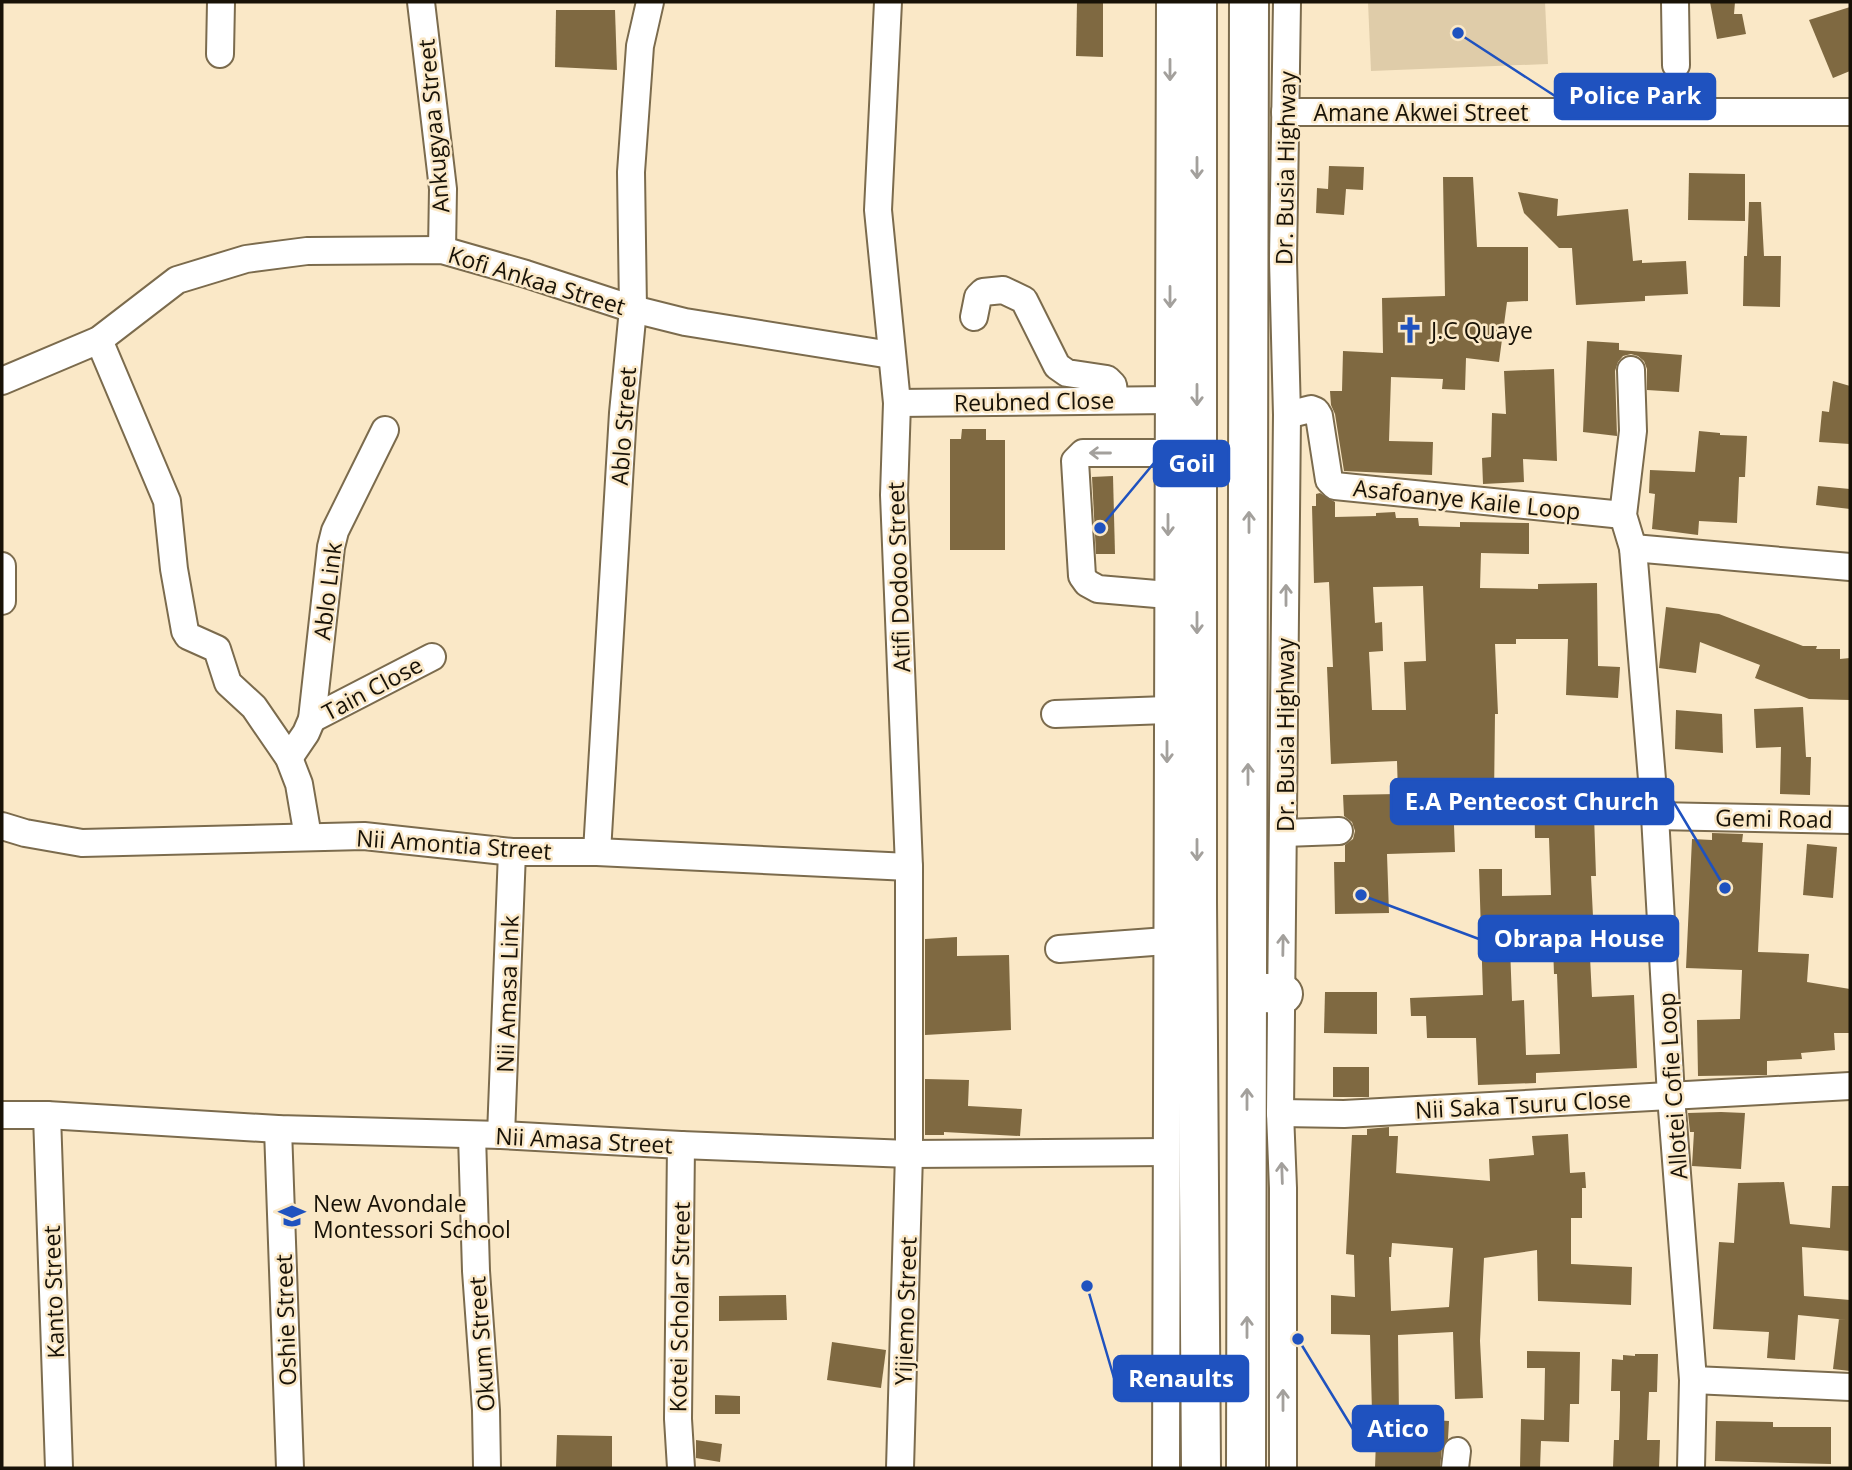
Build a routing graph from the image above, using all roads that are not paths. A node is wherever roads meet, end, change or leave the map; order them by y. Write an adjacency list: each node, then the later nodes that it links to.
1 (221, 2): 10 (street)
2 (421, 2): 14 (street, Ankugyaa Street)
3 (650, 2): 15 (street, Ablo Street)
4 (888, 2): 18 (street, Atifi Dodoo Street)
5 (1170, 2): 22 (street, one-way to 22)
6 (1197, 2): 69 (highway, one-way to 69)
7 (1249, 2): 49 (highway, Dr. Busia Highway, one-way to 7)
8 (1287, 2): 12 (street, Dr. Busia Highway)
9 (1675, 2): 11 (street)
10 (220, 54)
11 (1676, 65)
12 (1285, 112): 13 (street, Amane Akwei Street); 24 (street, Dr. Busia Highway)
13 (1850, 112)
14 (442, 250): 15 (street, Kofi Ankaa Street); 17 (street, Kofi Ankaa Street)
15 (633, 309): 18 (street, Kofi Ankaa Street); 45 (street, Ablo Street)
16 (974, 317): 21 (street)
17 (99, 340): 20 (street, Kofi Ankaa Street); 37 (street)
18 (891, 355): 23 (street, Atifi Dodoo Street)
19 (1631, 370): 27 (street, Allotei Cofie Loop)
20 (2, 381)
21 (1115, 400): 22 (street, Reubned Close); 23 (street, Reubned Close)
22 (1170, 400): 26 (street)
23 (897, 403): 46 (street, Atifi Dodoo Street)
24 (1287, 415): 27 (street, Asafoanye Kaile Loop); 42 (street, Dr. Busia Highway, one-way to 24)
25 (385, 430): 36 (street, Ablo Link)
26 (1168, 453): 31 (street, one-way to 31); 31 (street, one-way to 31)
27 (1623, 514): 28 (street, Allotei Cofie Loop)
28 (1633, 548): 30 (street); 38 (street, Allotei Cofie Loop)
29 (2, 566): 32 (street)
30 (1850, 567)
31 (1168, 594): 34 (street)
32 (2, 601)
33 (432, 657): 36 (street, Tain Close)
34 (1167, 710): 35 (street); 47 (street, one-way to 47)
35 (1055, 714)
36 (312, 719): 37 (street, Ablo Link)
37 (289, 758): 43 (street)
38 (1655, 816): 39 (street, Gemi Road); 51 (street, Allotei Cofie Loop)
39 (1850, 820)
40 (2, 826): 43 (street, Nii Amontia Street)
41 (1339, 831): 42 (street)
42 (1284, 833): 49 (street, Dr. Busia Highway, one-way to 42)
43 (308, 837): 44 (street, Nii Amontia Street)
44 (512, 852): 45 (street, Nii Amontia Street); 57 (street, Nii Amasa Link)
45 (597, 852): 46 (street, Nii Amontia Street)
46 (909, 867): 60 (street, Atifi Dodoo Street)
47 (1166, 941): 48 (street); 59 (street)
48 (1059, 949)
49 (1265, 993): 52 (street, Dr. Busia Highway); 70 (highway, Dr. Busia Highway, one-way to 49)
50 (1850, 1086): 51 (street, Nii Saka Tsuru Close)
51 (1671, 1096): 52 (street, Nii Saka Tsuru Close); 61 (street, Allotei Cofie Loop)
52 (1280, 1113): 71 (street, Dr. Busia Highway, one-way to 52)
53 (2, 1115): 54 (street, Nii Amasa Street)
54 (47, 1115): 55 (street, Nii Amasa Street); 63 (street, Kanto Street)
55 (278, 1129): 56 (street, Nii Amasa Street); 64 (street, Oshie Street)
56 (472, 1135): 57 (street, Nii Amasa Street); 65 (street, Okum Street)
57 (501, 1135): 58 (street, Nii Amasa Street)
58 (681, 1145): 60 (street, Nii Amasa Street); 66 (street, Kotei Scholar Street)
59 (1166, 1152): 60 (street, Nii Amasa Street); 68 (street)
60 (909, 1154): 67 (street, Yijiemo Street)
61 (1693, 1380): 62 (street); 72 (street, Allotei Cofie Loop)
62 (1850, 1387)
63 (59, 1468)
64 (290, 1468)
65 (487, 1468)
66 (681, 1468)
67 (901, 1468)
68 (1166, 1468)
69 (1201, 1468)
70 (1246, 1468)
71 (1283, 1468)
72 (1691, 1468)

